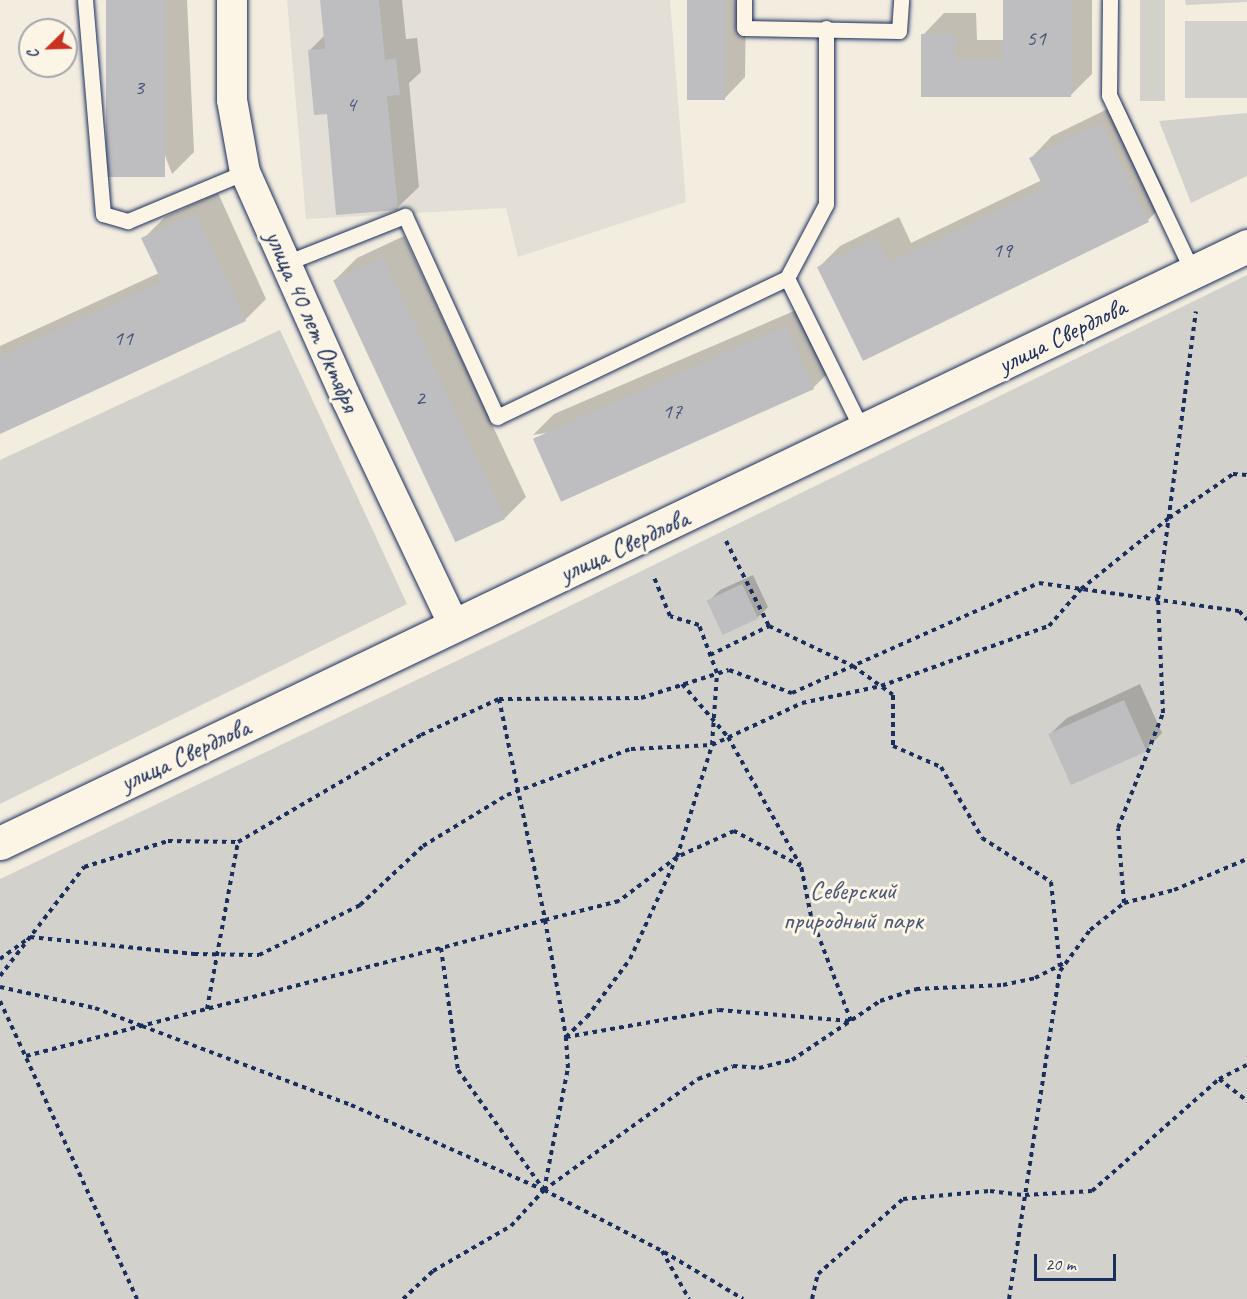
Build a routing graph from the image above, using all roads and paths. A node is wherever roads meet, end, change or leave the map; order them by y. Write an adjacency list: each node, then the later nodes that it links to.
1 (85, 0): 7 (lane)
2 (232, 0): 7 (street, улица 40 лет Октября)
3 (744, 0): 6 (lane)
4 (900, 0): 6 (lane)
5 (1110, 0): 10 (lane)
6 (826, 28): 11 (lane)
7 (245, 172): 9 (street, улица 40 лет Октября)
8 (1247, 246): 10 (street, улица Свердлова)
9 (286, 263): 11 (lane); 22 (street, улица 40 лет Октября)
10 (1193, 273): 13 (street, улица Свердлова)
11 (787, 278): 13 (lane)
12 (1196, 312): 15 (path)
13 (862, 432): 22 (street, улица Свердлова)
14 (1247, 475): 15 (path)
15 (1168, 518): 18 (path); 19 (path)
16 (726, 541): 21 (path)
17 (653, 575): 23 (path)
18 (1081, 589): 19 (path); 24 (path); 27 (path)
19 (1158, 599): 20 (path); 38 (path)
20 (1247, 620)
21 (769, 626): 23 (path); 24 (path)
22 (455, 627): 34 (street, улица Свердлова)
23 (710, 655): 25 (path)
24 (853, 666): 25 (path); 27 (path)
25 (717, 674): 26 (path); 29 (path)
26 (682, 684): 28 (path); 29 (path)
27 (881, 686): 30 (path); 45 (path)
28 (499, 699): 32 (path); 33 (path)
29 (714, 720): 30 (path); 31 (path)
30 (728, 737): 31 (path); 37 (path)
31 (712, 745): 32 (path); 35 (path)
32 (518, 791): 39 (path); 42 (path)
33 (238, 842): 40 (path); 42 (path)
34 (0, 843)
35 (677, 857): 37 (path); 39 (path); 53 (path)
36 (1247, 859): 38 (path)
37 (801, 866): 51 (path)
38 (1124, 903): 44 (path)
39 (545, 920): 41 (path); 53 (path)
40 (30, 937): 42 (path); 43 (path); 47 (path)
41 (441, 948): 50 (path); 58 (path)
42 (220, 955): 50 (path)
43 (0, 959)
44 (1068, 961): 45 (path); 46 (path)
45 (1060, 965): 46 (path); 51 (path)
46 (1060, 971): 59 (path)
47 (0, 976)
48 (0, 987): 52 (path)
49 (0, 1001): 54 (path)
50 (207, 1009): 52 (path)
51 (851, 1021): 53 (path); 58 (path)
52 (142, 1026): 54 (path); 58 (path)
53 (566, 1037): 58 (path)
54 (26, 1056): 61 (path)
55 (1247, 1065): 56 (path)
56 (1219, 1079): 57 (path); 59 (path)
57 (1247, 1101)
58 (544, 1190): 60 (path); 62 (path)
59 (1025, 1195): 65 (path); 66 (path)
60 (662, 1251): 63 (path); 64 (path)
61 (137, 1299)
62 (403, 1299)
63 (689, 1299)
64 (743, 1299)
65 (812, 1299)
66 (1010, 1299)

